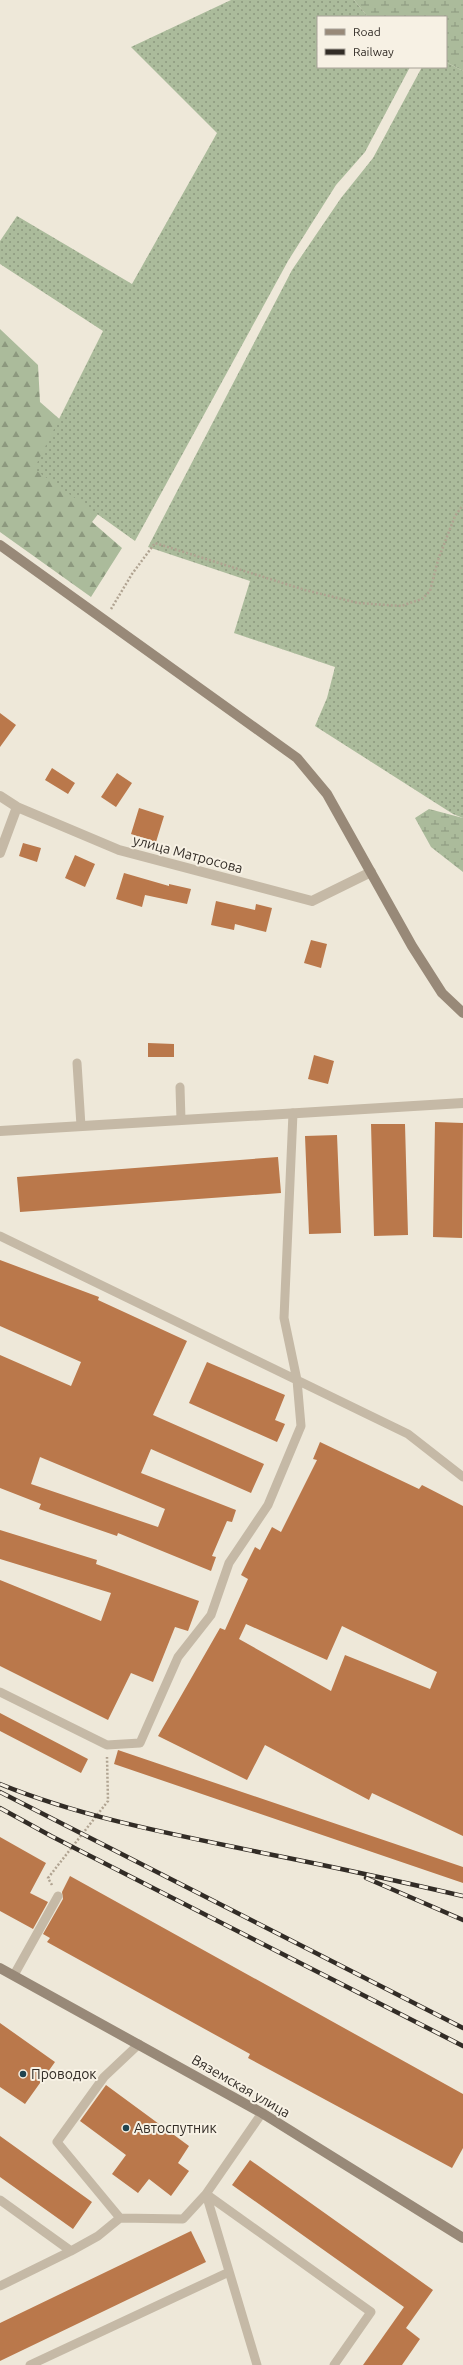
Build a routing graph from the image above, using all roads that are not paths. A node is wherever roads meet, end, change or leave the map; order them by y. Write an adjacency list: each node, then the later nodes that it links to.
1 (0, 545): 5 (main road)
2 (0, 796): 3 (street, улица Матросова)
3 (17, 807): 4 (street); 5 (street, улица Матросова)
4 (0, 853)
5 (371, 872): 6 (main road)
6 (463, 1013)
7 (78, 1063): 12 (lane)
8 (180, 1087): 11 (lane)
9 (463, 1103): 10 (street)
10 (294, 1113): 11 (street); 15 (lane)
11 (182, 1120): 12 (street)
12 (81, 1126): 13 (street)
13 (0, 1131)
14 (0, 1236): 15 (lane)
15 (297, 1380): 16 (lane); 17 (lane)
16 (463, 1477)
17 (0, 1692)
18 (58, 1896): 20 (lane)
19 (0, 1968): 20 (main road, Вяземская улица)
20 (14, 1975): 21 (main road, Вяземская улица)
21 (139, 2044): 22 (main road, Вяземская улица); 25 (lane)
22 (262, 2112): 23 (lane); 26 (main road, Вяземская улица)
23 (206, 2194): 25 (lane); 28 (lane); 32 (lane)
24 (0, 2200): 27 (lane)
25 (120, 2218): 27 (lane)
26 (463, 2238)
27 (70, 2251): 29 (lane)
28 (229, 2272): 30 (lane); 31 (lane)
29 (0, 2286)
30 (34, 2364)
31 (257, 2365)
32 (334, 2365)

